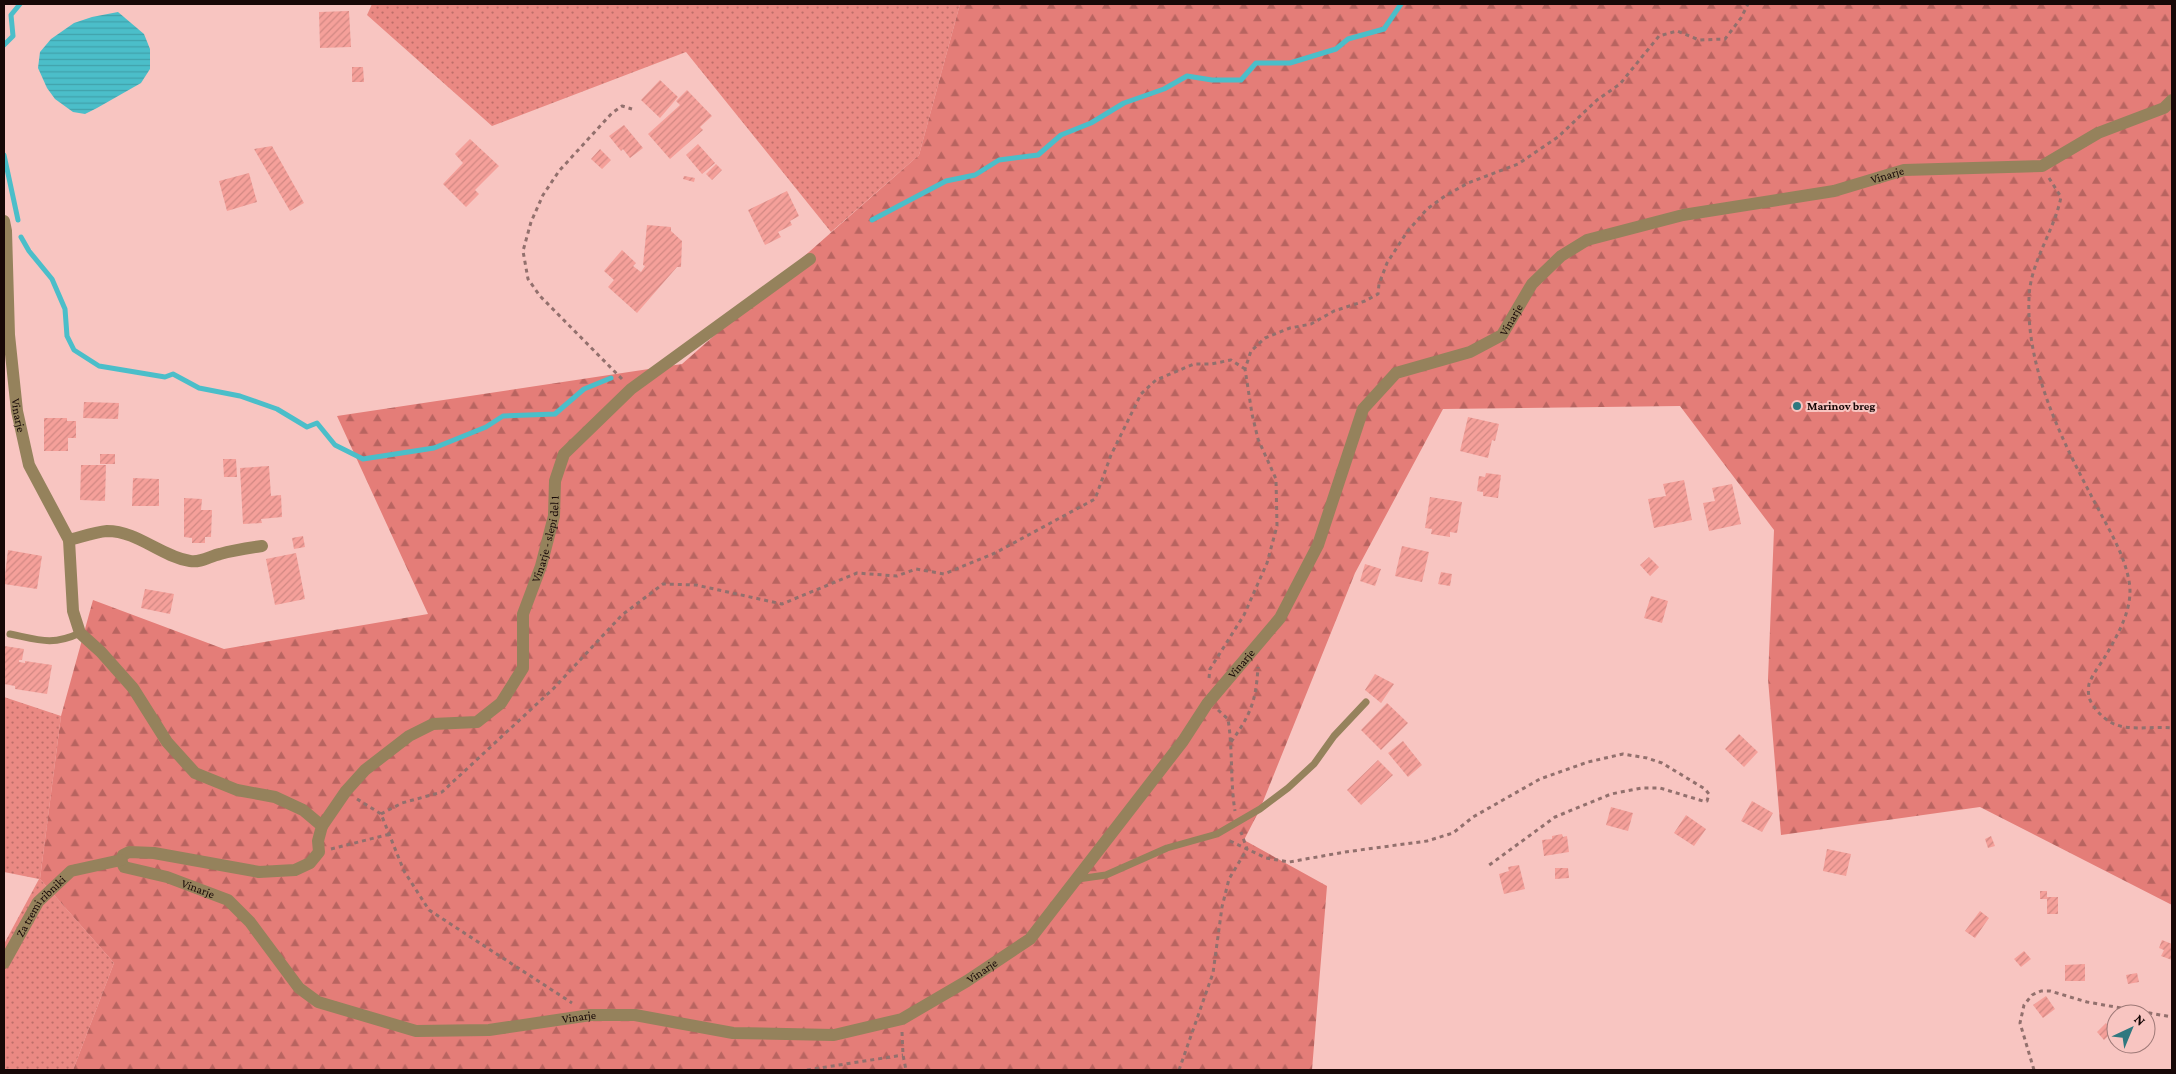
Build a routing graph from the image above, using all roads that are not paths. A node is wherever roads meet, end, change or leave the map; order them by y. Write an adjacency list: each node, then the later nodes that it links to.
1 (2172, 100): 11 (street, Vinarje)
2 (4, 220): 4 (street, Vinarje)
3 (810, 259): 9 (street, Vinarje - slepi del 1)
4 (69, 540): 5 (street); 6 (street, Vinarje)
5 (262, 546)
6 (80, 633): 7 (lane); 9 (street)
7 (10, 634)
8 (1366, 702): 11 (lane)
9 (322, 826): 10 (street, Vinarje)
10 (121, 860): 11 (street, Vinarje); 12 (street, Za tremi ribniki)
11 (1078, 879)
12 (4, 963)

